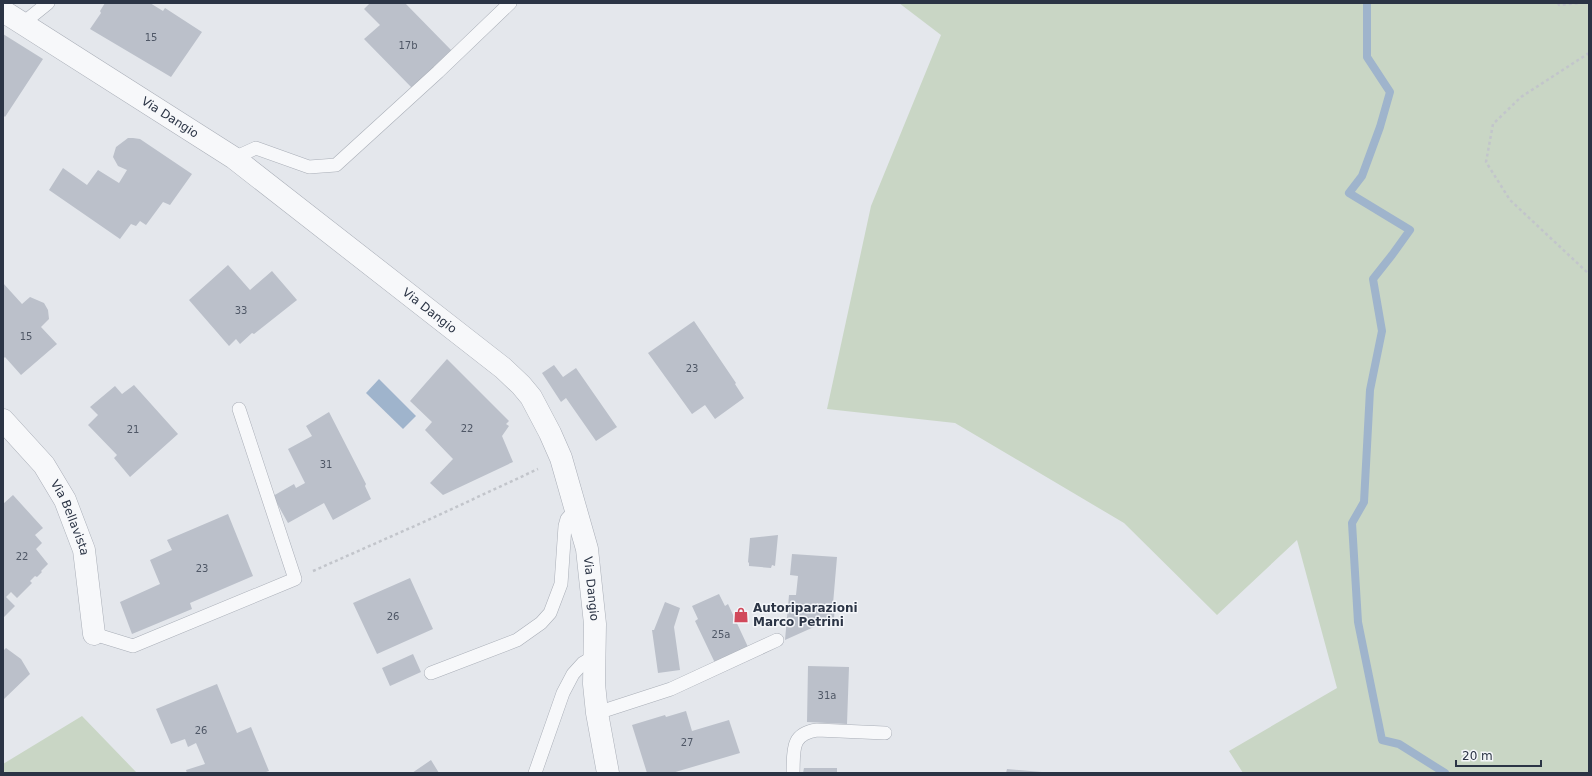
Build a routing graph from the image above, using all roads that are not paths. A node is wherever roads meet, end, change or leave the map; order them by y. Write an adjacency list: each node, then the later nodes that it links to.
1 (48, 3): 4 (lane)
2 (510, 3): 5 (lane)
3 (3, 11): 4 (street, Via Dangio)
4 (22, 24): 5 (street, Via Dangio)
5 (234, 158): 8 (street, Via Dangio)
6 (239, 409): 9 (lane)
7 (3, 420): 9 (street, Via Bellavista)
8 (576, 509): 11 (street, Via Dangio); 12 (lane)
9 (94, 634)
10 (777, 640): 13 (lane)
11 (595, 656): 13 (street, Via Dangio); 15 (lane)
12 (431, 673)
13 (597, 713): 16 (street, Via Dangio)
14 (885, 733): 17 (lane)
15 (534, 773)
16 (608, 773)
17 (794, 773)

